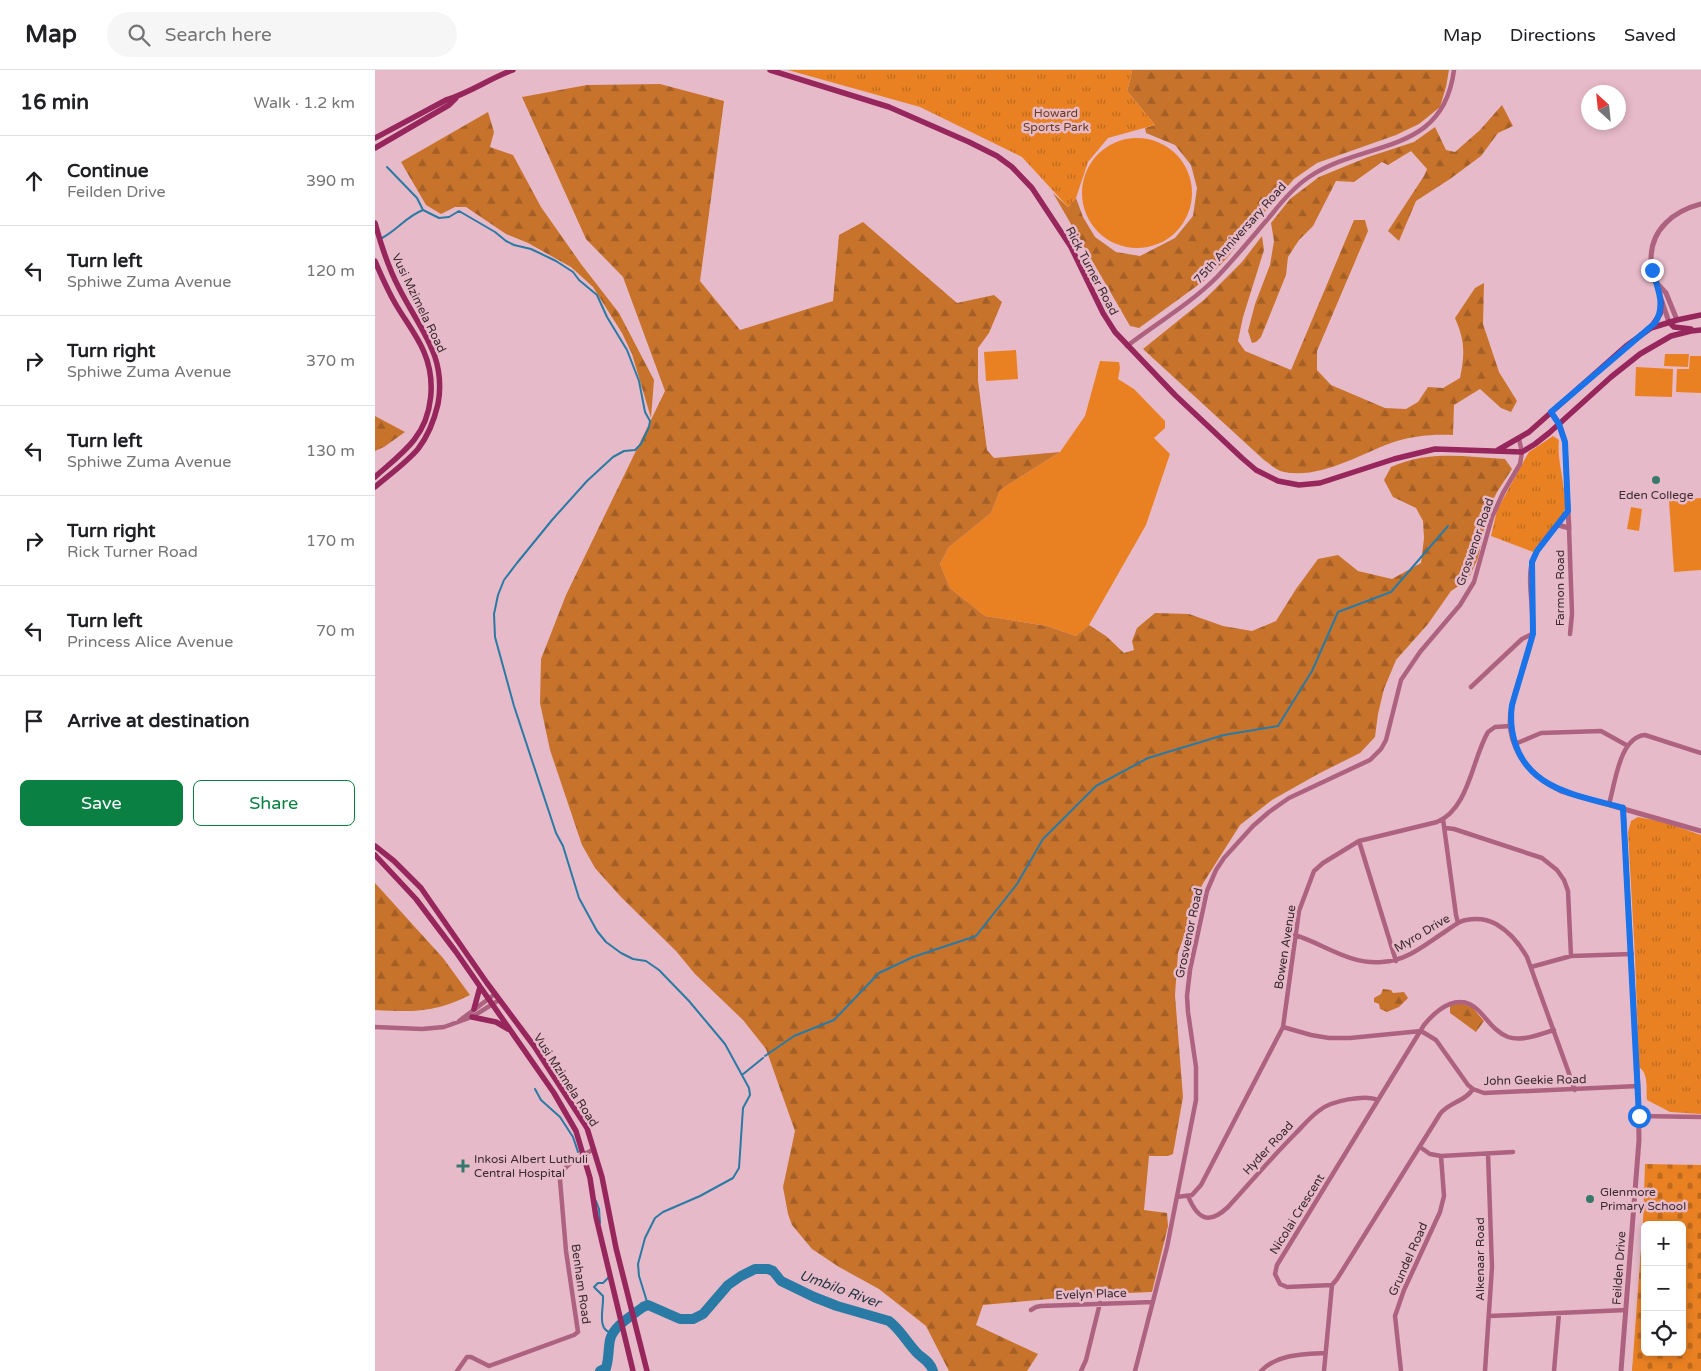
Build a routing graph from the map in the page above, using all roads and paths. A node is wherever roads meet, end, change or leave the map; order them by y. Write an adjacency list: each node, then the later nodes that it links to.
1 (513, 70): 4 (main road)
2 (770, 70): 19 (main road, Rick Turner Road)
3 (1454, 70): 19 (street, 75th Anniversary Road)
4 (502, 72): 5 (main road)
5 (458, 96): 6 (main road); 7 (main road)
6 (375, 138)
7 (375, 148)
8 (1701, 204): 11 (street)
9 (376, 227): 26 (main road, Vusi Mzimela Road)
10 (375, 261): 25 (main road, Vusi Mzimela Road)
11 (1656, 282): 12 (street); 14 (street)
12 (1661, 302): 15 (street); 16 (main road)
13 (1701, 315): 14 (main road)
14 (1677, 320): 15 (main road)
15 (1672, 324): 16 (main road, Rick Turner Road); 17 (main road); 18 (main road)
16 (1651, 328): 20 (main road, Rick Turner Road)
17 (1701, 330): 18 (main road)
18 (1662, 340): 21 (main road)
19 (1127, 346): 23 (main road, Rick Turner Road)
20 (1551, 412): 21 (street, Farmon Road); 22 (main road, Rick Turner Road)
21 (1559, 424): 24 (main road); 27 (street, Farmon Road)
22 (1519, 439): 23 (main road, Rick Turner Road); 24 (street)
23 (1498, 450): 24 (main road, Rick Turner Road)
24 (1522, 452): 76 (street, Grosvenor Road)
25 (375, 477)
26 (375, 487)
27 (1568, 511): 28 (street); 29 (street, Farmon Road)
28 (1558, 525): 29 (street); 30 (street)
29 (1569, 528): 31 (street, Farmon Road)
30 (1533, 634): 32 (street); 33 (street)
31 (1569, 634)
32 (1471, 687)
33 (1510, 726): 34 (street); 39 (street)
34 (1515, 744): 35 (street); 37 (street)
35 (1628, 746): 36 (street); 37 (street)
36 (1701, 753)
37 (1609, 804): 38 (street)
38 (1623, 808): 41 (street); 47 (street, Feilden Drive)
39 (1443, 819): 40 (street); 42 (street, Bowen Avenue)
40 (1445, 828): 45 (street); 48 (street)
41 (1701, 831)
42 (1359, 841): 46 (street, Bowen Avenue); 49 (street)
43 (375, 846): 52 (main road, Vusi Mzimela Road)
44 (375, 855): 51 (main road, Vusi Mzimela Road)
45 (1458, 923): 49 (street, Myro Drive); 50 (street, Myro Drive)
46 (1295, 935): 49 (street, Myro Drive); 58 (street, Bowen Avenue)
47 (1632, 954): 48 (street); 63 (street, Feilden Drive)
48 (1571, 956): 50 (street)
49 (1396, 960)
50 (1531, 967): 61 (street, Myro Drive)
51 (480, 988): 54 (main road, Vusi Mzimela Road); 55 (main road)
52 (495, 994): 53 (main road, Vusi Mzimela Road); 54 (street)
53 (499, 1000): 54 (street); 70 (main road, Vusi Mzimela Road)
54 (490, 1002): 55 (street); 56 (street); 60 (main road, Vusi Mzimela Road)
55 (474, 1009): 57 (street)
56 (472, 1017): 57 (street); 60 (main road)
57 (459, 1021): 59 (street)
58 (1283, 1026): 62 (street); 75 (street, Bowen Avenue)
59 (375, 1027)
60 (510, 1030): 73 (main road, Vusi Mzimela Road)
61 (1554, 1030): 62 (street, Nicolai Crescent); 65 (street, Myro Drive)
62 (1421, 1031): 64 (street, John Geekie Road); 66 (street, Nicolai Crescent)
63 (1638, 1086): 65 (street, John Geekie Road); 67 (street, Feilden Drive)
64 (1473, 1089): 65 (street, John Geekie Road); 69 (street)
65 (1575, 1090)
66 (1378, 1100): 75 (street, Hyder Road); 77 (street, Nicolai Crescent)
67 (1639, 1116): 68 (street); 81 (street, Feilden Drive)
68 (1701, 1117)
69 (1420, 1147): 74 (street); 77 (street)
70 (594, 1149): 73 (street, Benham Road); 87 (main road, Vusi Mzimela Road)
71 (1513, 1152): 72 (street)
72 (1488, 1154): 74 (street); 83 (street, Alkenaar Road)
73 (584, 1155): 85 (street, Benham Road); 86 (main road, Vusi Mzimela Road)
74 (1441, 1156): 92 (street, Grundel Road)
75 (1188, 1196): 76 (street)
76 (1177, 1197): 78 (street, Grosvenor Road)
77 (1331, 1285): 84 (street)
78 (1153, 1302): 79 (street, Evelyn Place); 89 (street, Grosvenor Road)
79 (1100, 1303): 80 (street, Evelyn Place); 88 (street)
80 (1031, 1310)
81 (1626, 1310): 82 (street, Alkenaar Road); 95 (street, Feilden Drive)
82 (1559, 1313): 83 (street, Alkenaar Road); 94 (street)
83 (1489, 1316): 93 (street)
84 (1325, 1352): 90 (street); 91 (street)
85 (457, 1371)
86 (633, 1371)
87 (647, 1371)
88 (1081, 1371)
89 (1135, 1371)
90 (1261, 1371)
91 (1324, 1371)
92 (1401, 1371)
93 (1485, 1371)
94 (1554, 1371)
95 (1621, 1371)

